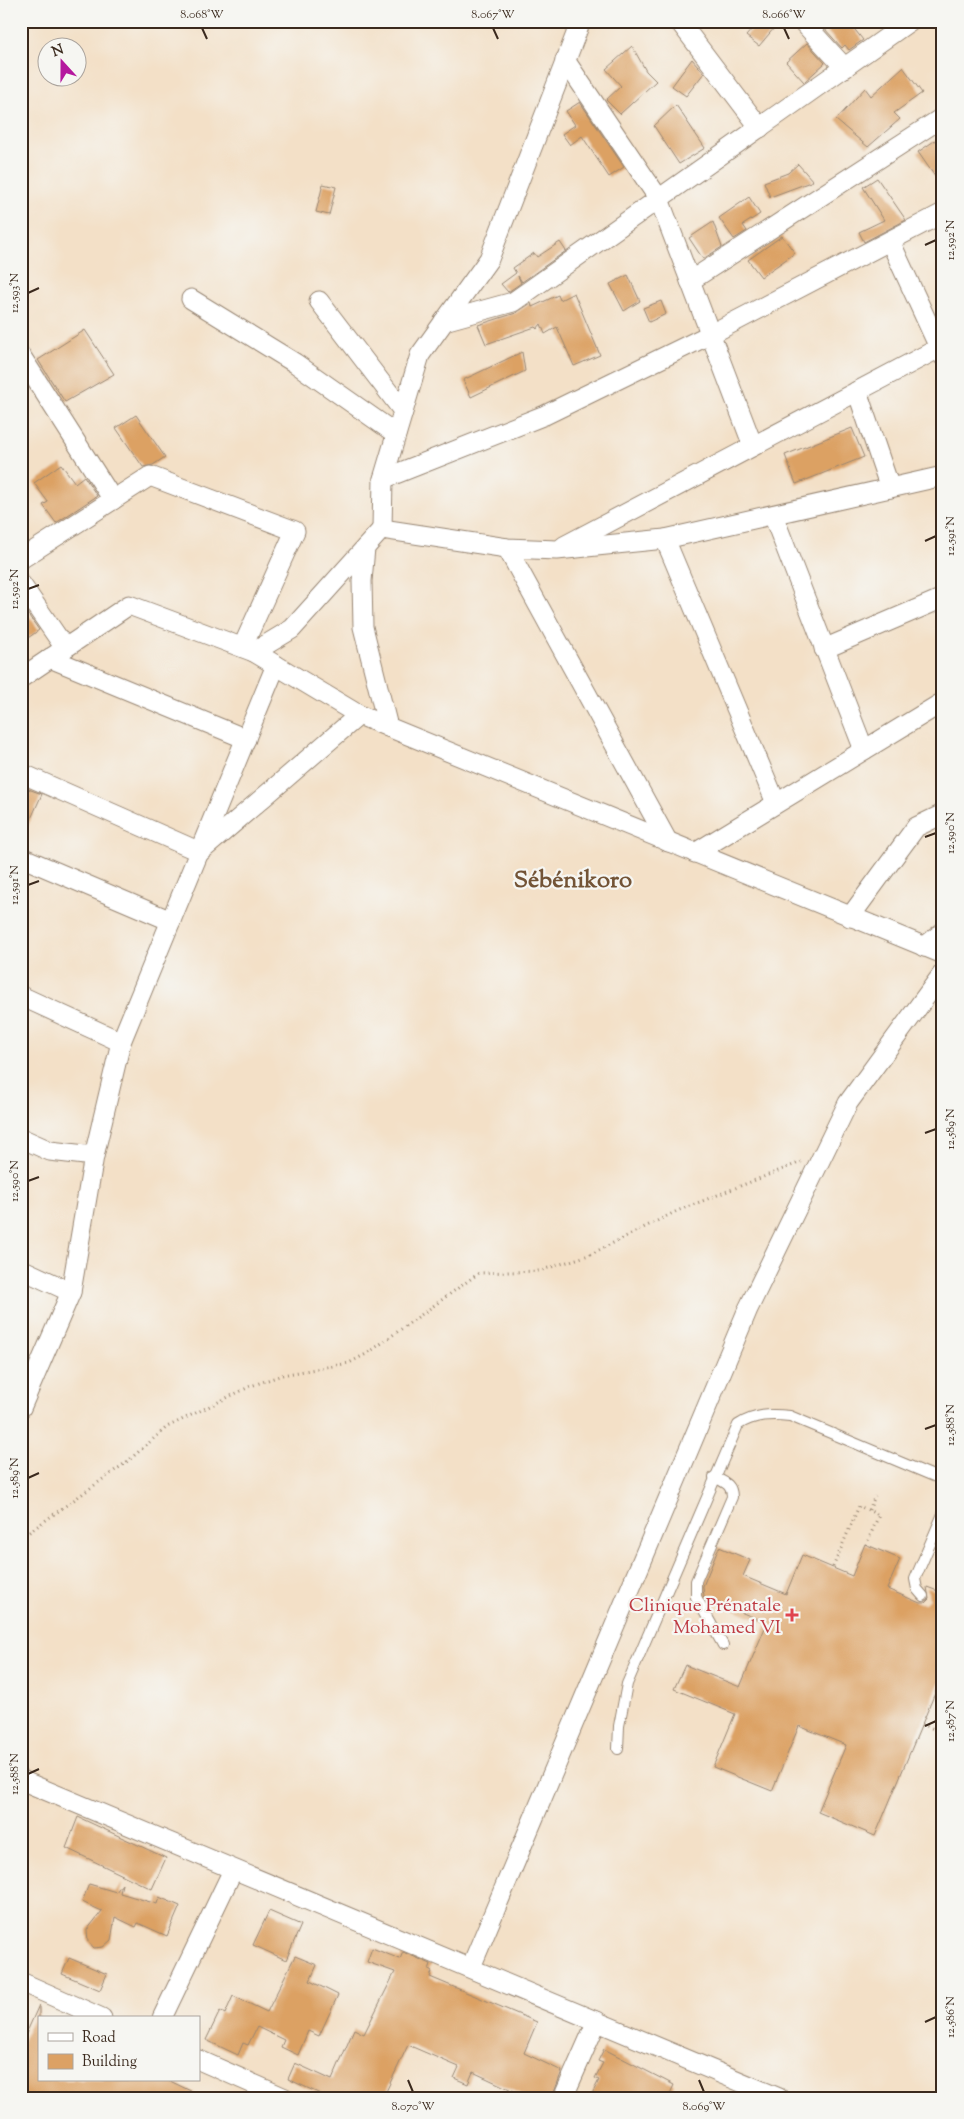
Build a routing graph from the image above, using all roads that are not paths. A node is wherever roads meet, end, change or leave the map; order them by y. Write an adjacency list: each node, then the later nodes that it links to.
1 (581, 21): 5 (street)
2 (679, 21): 8 (street)
3 (802, 21): 6 (street)
4 (910, 21): 6 (street)
5 (564, 60): 9 (street); 15 (street)
6 (845, 68): 8 (street)
7 (943, 117): 12 (street)
8 (760, 128): 9 (street)
9 (659, 199): 12 (street); 15 (street)
10 (943, 213): 11 (street)
11 (890, 241): 16 (street); 17 (street)
12 (690, 281): 16 (street)
13 (191, 299): 21 (street)
14 (319, 301): 20 (street)
15 (444, 321): 20 (street)
16 (711, 334): 22 (street); 24 (street)
17 (941, 350): 19 (street)
18 (21, 356): 26 (street)
19 (857, 391): 22 (street); 25 (street)
20 (403, 411): 21 (street)
21 (396, 434): 24 (street)
22 (753, 446): 32 (street)
23 (943, 476): 25 (street)
24 (383, 479): 28 (street)
25 (890, 488): 27 (street)
26 (113, 500): 33 (street); 36 (street)
27 (773, 515): 29 (street); 37 (street)
28 (382, 530): 30 (street); 31 (street)
29 (665, 539): 32 (street); 47 (street)
30 (365, 548): 36 (street); 43 (street)
31 (507, 548): 32 (street); 49 (street)
32 (557, 550)
33 (21, 559)
34 (21, 584): 38 (street)
35 (943, 598): 37 (street)
36 (249, 649): 38 (street); 39 (street)
37 (824, 649): 45 (street)
38 (57, 653): 40 (street); 44 (street)
39 (276, 665): 42 (street); 44 (street)
40 (21, 678)
41 (943, 702): 45 (street)
42 (360, 716): 43 (street); 50 (street)
43 (388, 727): 49 (street)
44 (246, 738): 50 (street)
45 (864, 750): 47 (street)
46 (21, 773): 50 (street)
47 (776, 804): 51 (street)
48 (943, 814): 53 (street)
49 (668, 842): 51 (street)
50 (200, 852): 54 (street)
51 (695, 853): 53 (street)
52 (23, 861): 54 (street)
53 (850, 917): 56 (street)
54 (171, 921): 60 (street)
55 (943, 932): 56 (street)
56 (924, 947): 57 (street)
57 (943, 954)
58 (943, 973): 74 (street)
59 (21, 996): 60 (street)
60 (121, 1042): 62 (street)
61 (21, 1138): 62 (street)
62 (94, 1156): 64 (street)
63 (21, 1269): 64 (street)
64 (71, 1292): 65 (street)
65 (21, 1408)
66 (714, 1477): 67 (lane); 70 (lane); 71 (lane)
67 (943, 1480)
68 (943, 1514): 69 (lane)
69 (923, 1596)
70 (723, 1645)
71 (618, 1748)
72 (21, 1780): 73 (street)
73 (233, 1870): 74 (street); 77 (street)
74 (470, 1967): 78 (street)
75 (21, 1982): 76 (street)
76 (98, 2016)
77 (163, 2016)
78 (597, 2021): 81 (street); 82 (street)
79 (200, 2060): 80 (street)
80 (285, 2098)
81 (563, 2098)
82 (779, 2098)

